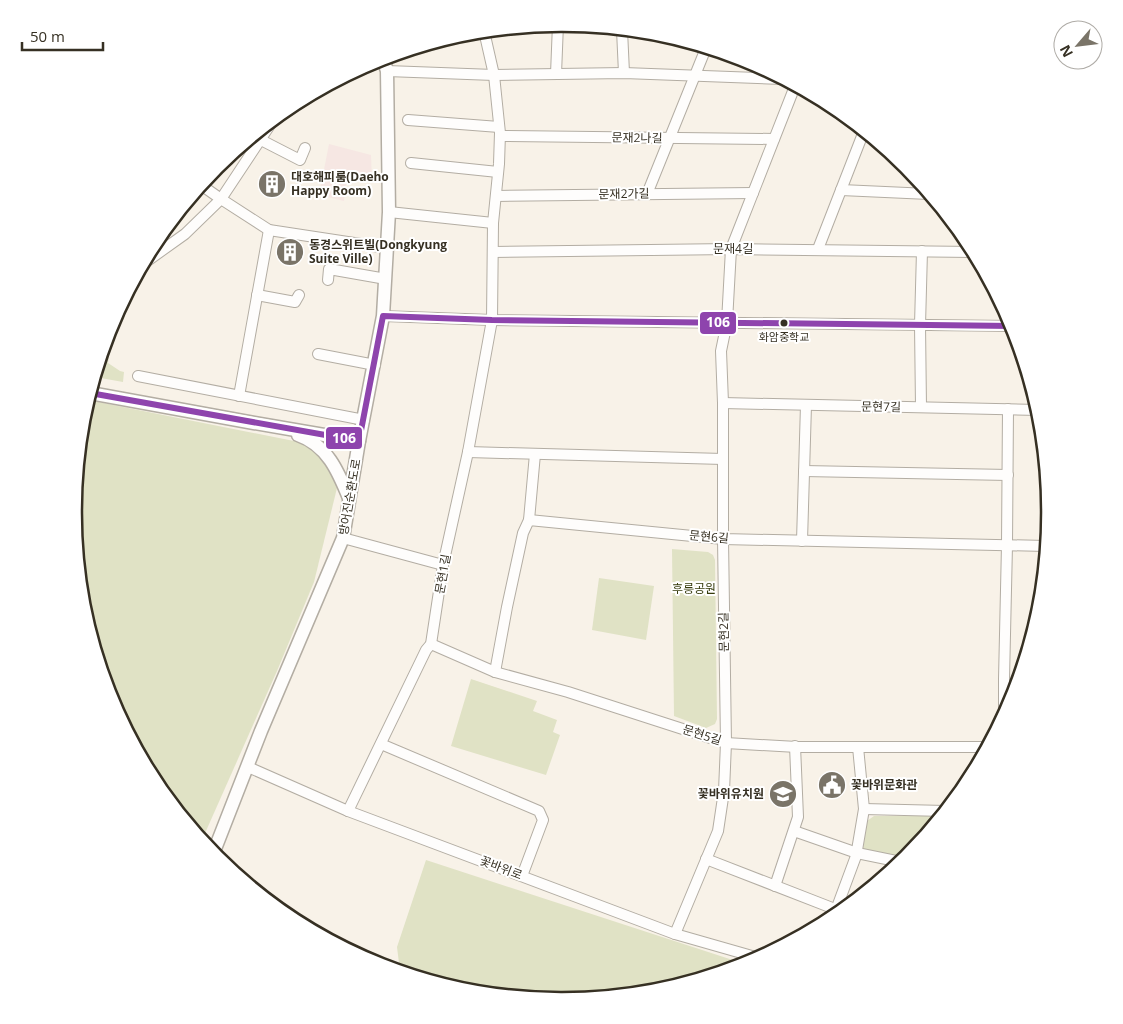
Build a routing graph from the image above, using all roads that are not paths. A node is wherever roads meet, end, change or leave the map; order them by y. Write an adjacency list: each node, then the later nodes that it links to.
1 (558, 32): 8 (street)
2 (622, 37): 7 (street)
3 (486, 39): 9 (street, 문현1길)
4 (704, 54): 10 (street)
5 (386, 66): 6 (main road, 방어진순환도로)
6 (387, 71): 9 (street); 29 (main road, 방어진순환도로)
7 (624, 73): 8 (street); 10 (street)
8 (556, 74): 9 (street)
9 (494, 75): 14 (street, 문현1길)
10 (695, 76): 11 (street); 15 (street)
11 (766, 78)
12 (793, 92): 16 (street, 문현2길)
13 (408, 120): 14 (street, 문재2나길)
14 (499, 132): 15 (street, 문재2나길); 21 (street, 문현1길)
15 (669, 138): 16 (street, 문재2나길); 25 (street)
16 (774, 139): 24 (street, 문현2길)
17 (862, 139): 23 (street)
18 (261, 140): 19 (street); 28 (street)
19 (305, 148)
20 (412, 163): 21 (street)
21 (498, 172): 27 (street, 문현1길)
22 (207, 189): 28 (street)
23 (841, 190): 26 (street); 34 (street)
24 (753, 193): 25 (street, 문재2가길); 33 (street, 문현2길)
25 (647, 194): 27 (street, 문재2가길)
26 (920, 194)
27 (496, 196): 30 (street, 문현1길)
28 (221, 199): 31 (street); 38 (street)
29 (390, 212): 30 (street); 32 (main road, 방어진순환도로)
30 (493, 223): 36 (street, 문현1길)
31 (269, 230): 32 (street); 41 (street)
32 (387, 248): 39 (main road, 방어진순환도로)
33 (731, 249): 34 (street, 문재4길); 36 (street, 문재4길); 45 (street, 문현2길)
34 (818, 249): 35 (street, 문재4길)
35 (922, 251): 37 (street, 문재4길); 46 (street)
36 (493, 252): 44 (street, 문현1길)
37 (964, 252)
38 (158, 253)
39 (386, 279): 40 (street); 43 (main road, 방어진순환도로)
40 (328, 280)
41 (257, 295): 42 (street); 52 (street)
42 (299, 295)
43 (383, 316): 44 (street); 49 (main road, 방어진순환도로)
44 (492, 320): 45 (street); 61 (street, 문현1길)
45 (727, 322): 46 (street); 53 (street, 문현2길)
46 (920, 325): 47 (street); 55 (street)
47 (1004, 326)
48 (318, 354): 49 (street)
49 (375, 364): 58 (main road, 방어진순환도로)
50 (138, 376): 52 (street)
51 (97, 394): 59 (main road)
52 (239, 396): 58 (street)
53 (723, 404): 54 (street, 문현7길); 63 (street, 문현2길)
54 (806, 405): 55 (street, 문현7길); 64 (street)
55 (921, 408): 56 (street, 문현7길)
56 (1008, 410): 57 (street, 문현7길); 65 (street)
57 (1030, 410)
58 (364, 420): 60 (main road, 방어진순환도로)
59 (277, 427): 60 (main road); 66 (main road)
60 (360, 441): 66 (main road, 방어진순환도로)
61 (468, 452): 62 (street); 73 (street, 문현1길)
62 (535, 454): 63 (street); 67 (street)
63 (723, 459): 69 (street, 문현2길)
64 (804, 471): 65 (street); 70 (street)
65 (1008, 475): 71 (street)
66 (350, 499): 68 (main road, 방어진순환도로)
67 (529, 520): 69 (street, 문현6길); 75 (street)
68 (343, 538): 73 (street); 82 (main road, 방어진순환도로)
69 (723, 539): 70 (street, 문현6길); 77 (street, 문현2길)
70 (802, 541): 71 (street, 문현6길)
71 (1007, 545): 72 (street, 문현6길); 76 (street)
72 (1040, 546)
73 (443, 565): 74 (street, 문현1길)
74 (431, 644): 75 (street, 문현5길); 78 (street, 문현1길)
75 (495, 672): 77 (street, 문현5길)
76 (1004, 697)
77 (726, 743): 79 (street, 문현5길); 89 (street, 문현2길)
78 (381, 744): 84 (street, 문현1길); 91 (street)
79 (795, 746): 80 (street, 문현5길); 86 (street)
80 (858, 747): 81 (street, 문현5길); 83 (street)
81 (980, 747)
82 (248, 767): 84 (street, 꽃바위로); 87 (main road, 방어진순환도로)
83 (864, 809): 85 (street); 88 (street)
84 (348, 811): 91 (street, 꽃바위로)
85 (936, 811)
86 (794, 831): 88 (street); 92 (street)
87 (217, 845)
88 (857, 854): 90 (street); 93 (street)
89 (706, 859): 92 (street); 95 (street, 문현2길)
90 (891, 860)
91 (522, 876): 95 (street, 꽃바위로)
92 (775, 886): 94 (street)
93 (841, 901)
94 (830, 910)
95 (675, 934): 96 (street, 꽃바위로)
96 (746, 954)

